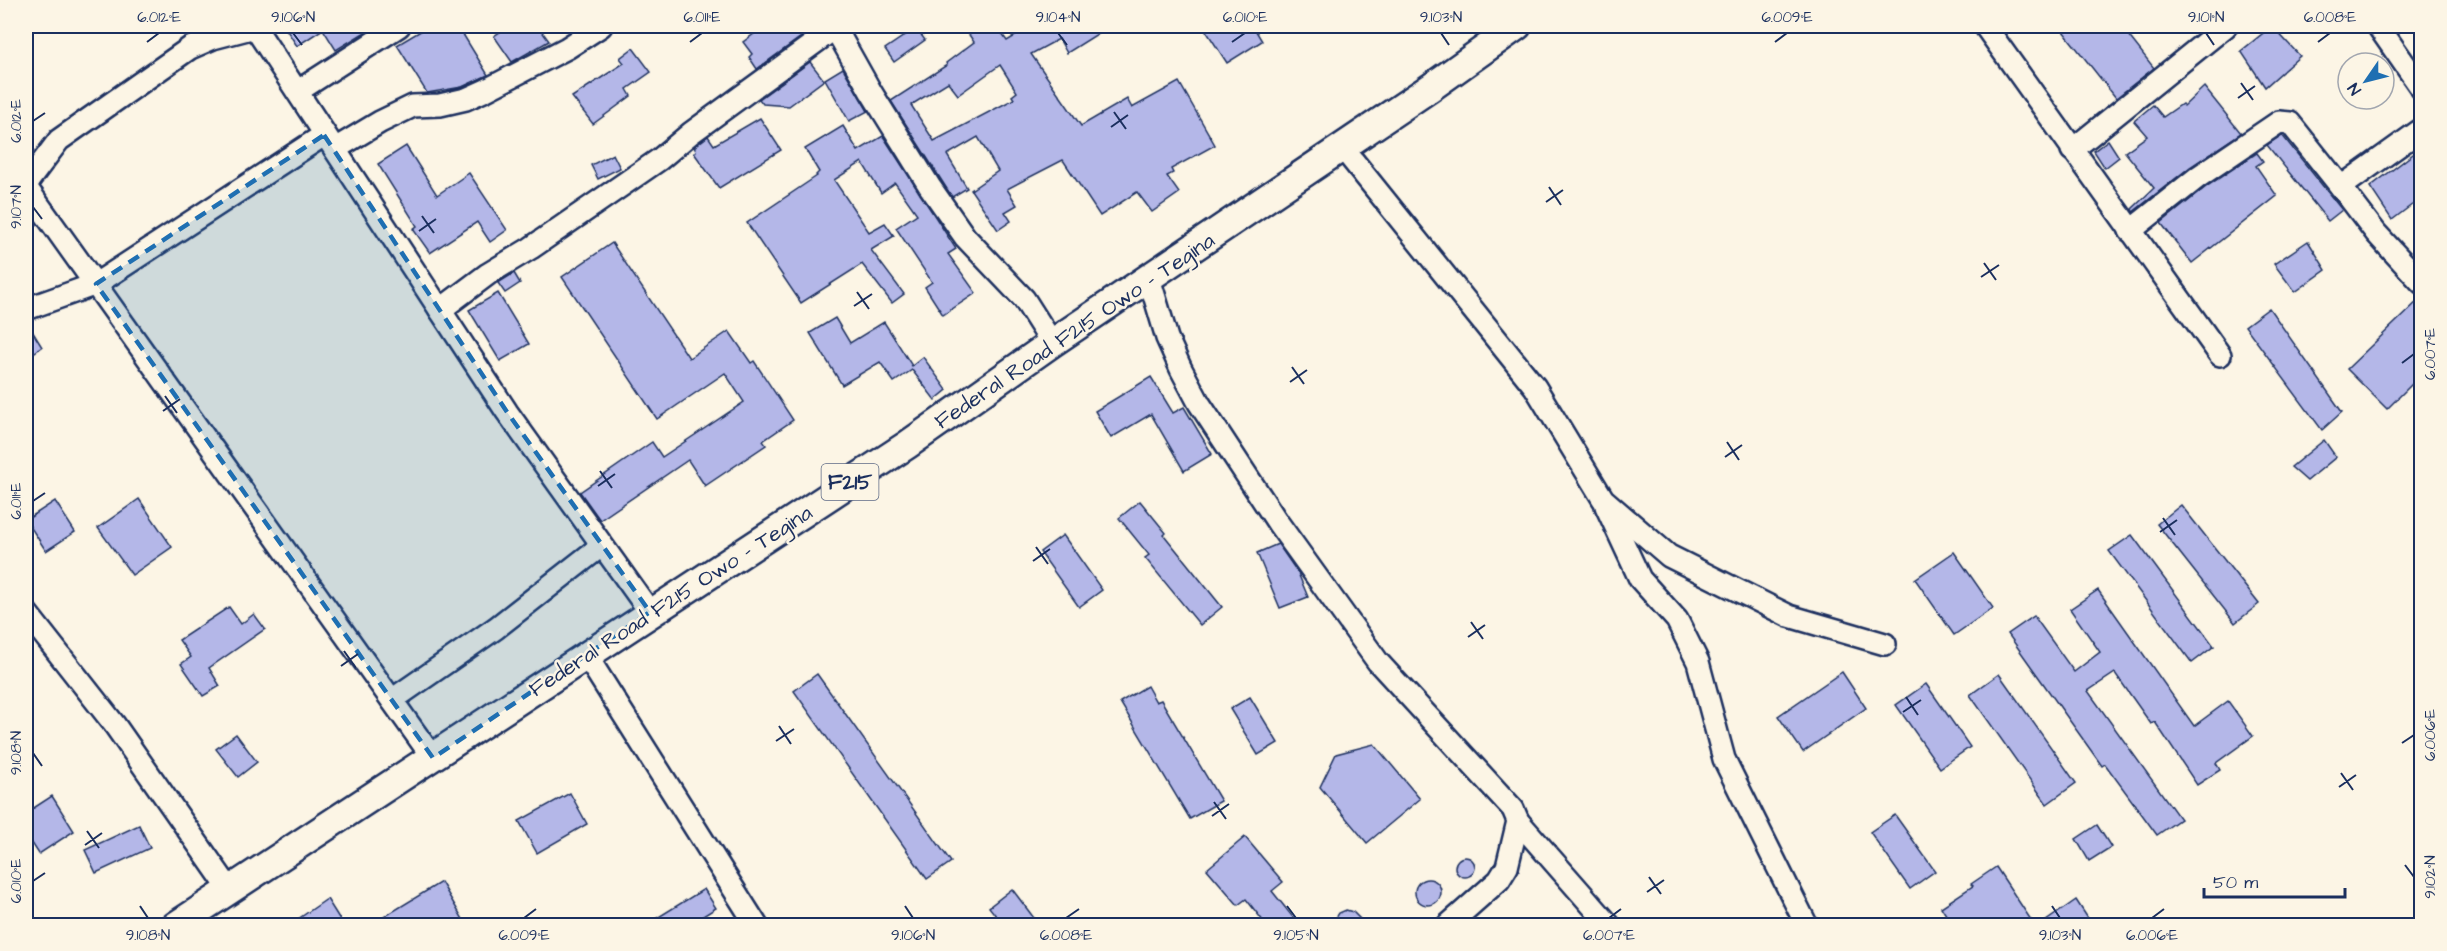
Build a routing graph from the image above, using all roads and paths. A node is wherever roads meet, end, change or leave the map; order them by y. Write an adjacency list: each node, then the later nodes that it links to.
1 (255, 26): 10 (street); 15 (street)
2 (399, 26): 10 (street)
3 (601, 26): 12 (street)
4 (1517, 26): 13 (main road, Federal Road F215 Owo - Tegina / F215)
5 (1985, 26): 14 (street)
6 (2226, 26): 14 (street)
7 (2378, 26): 9 (street)
8 (835, 27): 22 (street); 23 (street)
9 (2421, 89)
10 (298, 91): 12 (street)
11 (2421, 129): 16 (street)
12 (330, 142): 20 (street); 22 (street)
13 (1342, 147): 18 (main road, Federal Road F215 Owo - Tegina / F215); 25 (street)
14 (2072, 150): 17 (street)
15 (26, 186): 20 (street)
16 (2341, 187): 17 (street); 19 (street)
17 (2130, 231): 24 (street)
18 (1149, 278): 23 (main road, Federal Road F215 Owo - Tegina / F215); 33 (street)
19 (2421, 283)
20 (96, 284): 21 (street); 31 (street)
21 (26, 309)
22 (440, 310): 26 (street)
23 (1052, 343): 28 (main road, Federal Road F215 Owo - Tegina / F215)
24 (2220, 354)
25 (1603, 500): 29 (street); 39 (street)
26 (601, 546): 28 (street); 31 (street)
27 (26, 612): 34 (street)
28 (650, 612): 30 (main road, Federal Road F215 Owo - Tegina / F215)
29 (1885, 644)
30 (586, 655): 32 (main road, Federal Road F215 Owo - Tegina / F215); 36 (street)
31 (392, 700): 32 (street)
32 (433, 758): 34 (main road, Federal Road F215 Owo - Tegina / F215)
33 (1518, 821): 37 (street); 38 (street)
34 (230, 890): 35 (main road, Federal Road F215 Owo - Tegina / F215)
35 (176, 925)
36 (757, 926)
37 (1447, 926)
38 (1610, 926)
39 (1807, 926)

